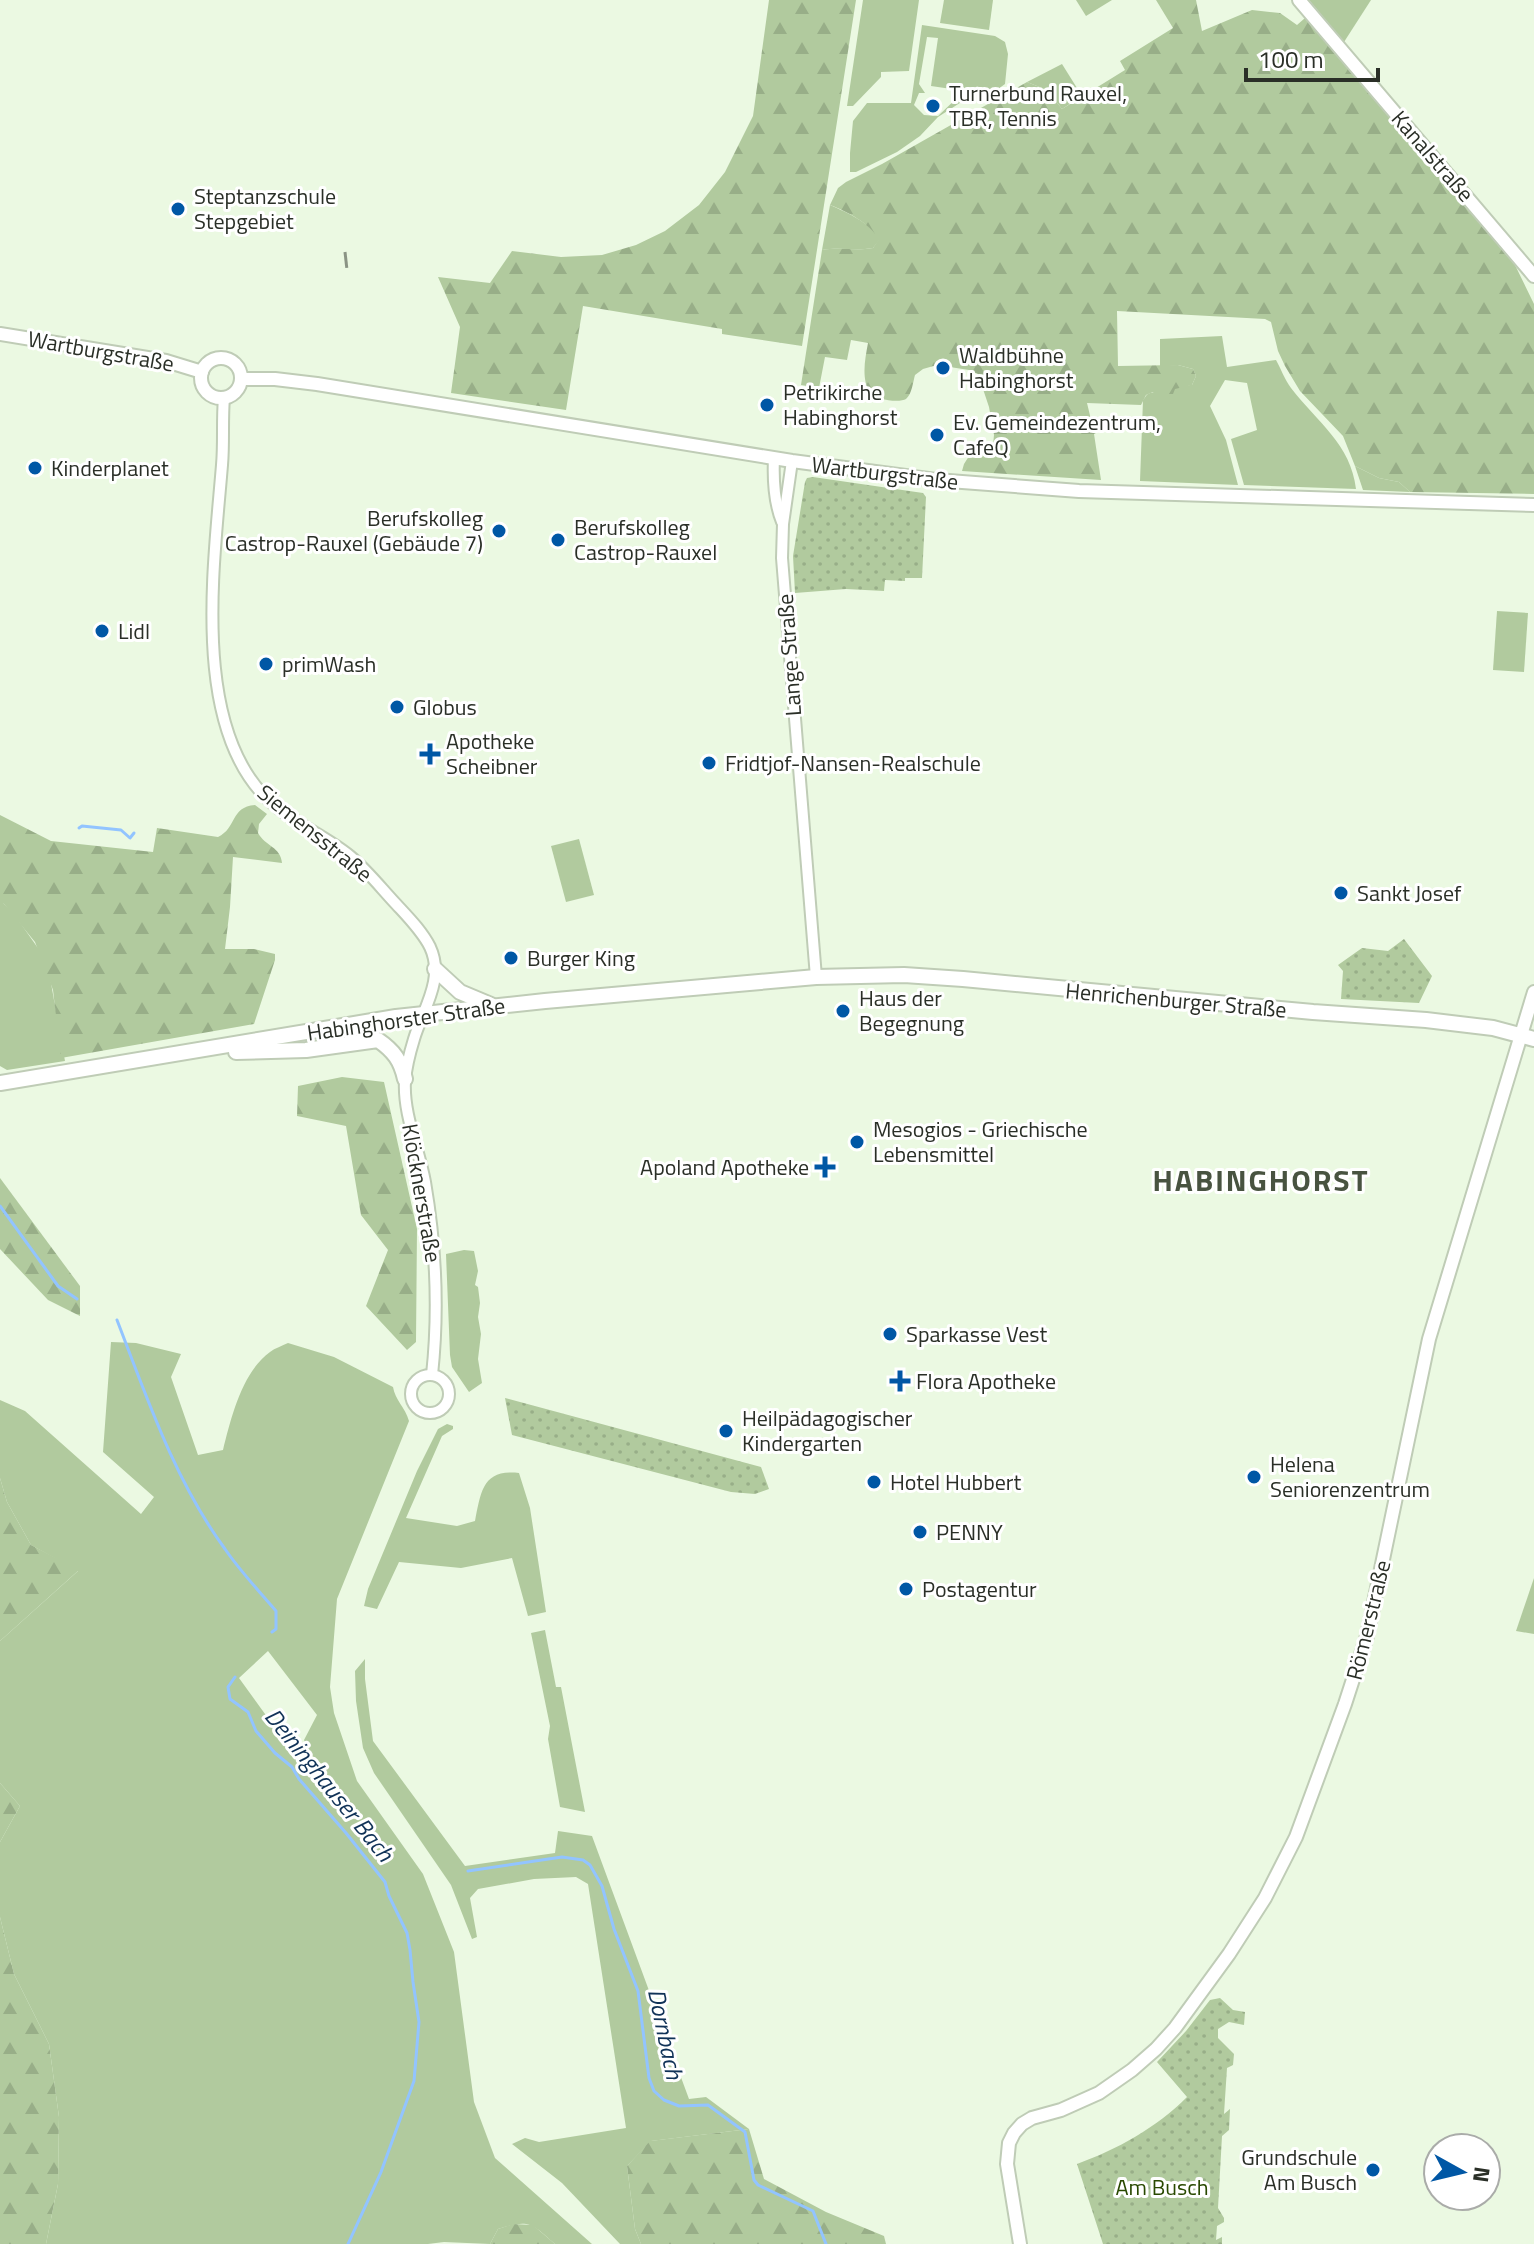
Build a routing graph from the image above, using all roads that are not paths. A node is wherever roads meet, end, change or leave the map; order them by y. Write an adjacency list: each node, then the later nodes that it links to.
1 (1299, 0): 2 (main road, Kanalstraße)
2 (1534, 276)
3 (0, 334): 4 (main road, Wartburgstraße)
4 (202, 372): 5 (main road); 6 (main road)
5 (242, 379): 6 (main road); 7 (main road, Wartburgstraße)
6 (224, 398): 11 (street, Siemensstraße)
7 (774, 458): 8 (main road, Wartburgstraße); 10 (street, Lange Straße)
8 (792, 461): 9 (main road, Wartburgstraße); 10 (street, Lange Straße)
9 (1534, 505)
10 (783, 524): 12 (street, Lange Straße)
11 (435, 969): 14 (main road); 15 (street)
12 (816, 977): 14 (main road, Habinghorster Straße); 16 (main road, Henrichenburger Straße)
13 (1534, 992): 16 (main road, Römerstraße)
14 (495, 1006): 15 (main road, Habinghorster Straße)
15 (423, 1014): 17 (main road, Habinghorster Straße); 18 (street, Klöcknerstraße)
16 (1527, 1037): 21 (main road, Römerstraße)
17 (184, 1054): 18 (main road); 19 (main road, Habinghorster Straße)
18 (405, 1079): 20 (street, Klöcknerstraße)
19 (0, 1083)
20 (432, 1375)
21 (1020, 2244)

